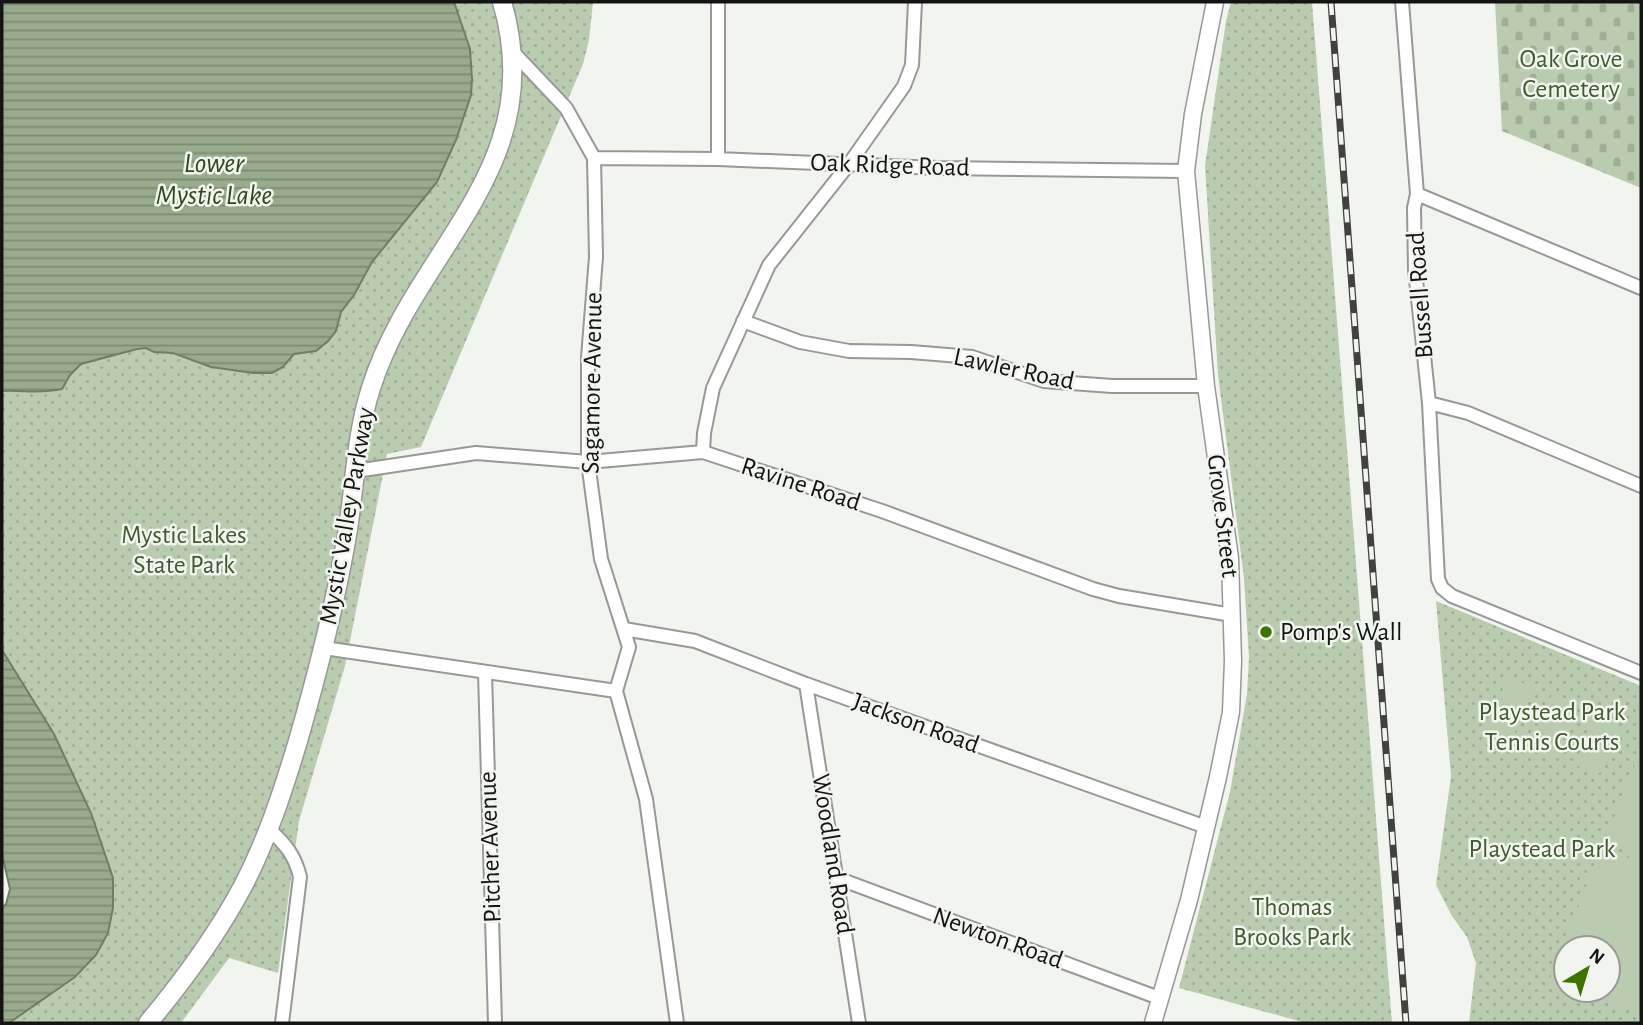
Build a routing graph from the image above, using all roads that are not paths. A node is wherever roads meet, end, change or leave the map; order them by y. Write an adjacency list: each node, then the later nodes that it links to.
1 (502, 2): 6 (main road, Mystic Valley Parkway)
2 (718, 2): 8 (street)
3 (915, 2): 9 (street)
4 (1215, 2): 10 (street, Grove Street)
5 (1402, 2): 11 (street, Bussell Road)
6 (513, 51): 7 (street, Sagamore Avenue); 18 (main road, Mystic Valley Parkway)
7 (594, 158): 8 (street, Oak Ridge Road); 17 (street, Sagamore Avenue)
8 (718, 159): 9 (street, Oak Ridge Road)
9 (849, 164): 10 (street, Oak Ridge Road); 13 (street)
10 (1186, 172): 14 (street, Grove Street)
11 (1417, 194): 12 (street); 15 (street, Bussell Road)
12 (1641, 288)
13 (743, 321): 14 (street, Lawler Road); 16 (street)
14 (1206, 386): 20 (street, Grove Street)
15 (1429, 403): 19 (street); 24 (street, Bussell Road)
16 (703, 452): 17 (street, Ravine Road); 20 (street, Ravine Road)
17 (588, 462): 18 (street, Ravine Road); 21 (street, Sagamore Avenue)
18 (356, 471): 22 (main road, Mystic Valley Parkway)
19 (1641, 486)
20 (1232, 615): 27 (street, Grove Street)
21 (624, 629): 25 (street, Jackson Road); 26 (street, Sagamore Avenue)
22 (324, 648): 23 (street); 28 (main road, Mystic Valley Parkway)
23 (485, 672): 26 (street); 33 (street, Pitcher Avenue)
24 (1641, 673)
25 (806, 684): 27 (street, Jackson Road); 29 (street, Woodland Road)
26 (616, 691): 34 (street)
27 (1206, 827): 30 (street, Grove Street)
28 (269, 829): 31 (main road, Mystic Valley Parkway); 32 (street)
29 (837, 878): 30 (street, Newton Road); 35 (street, Woodland Road)
30 (1159, 998): 36 (street, Grove Street)
31 (148, 1023)
32 (282, 1023)
33 (495, 1023)
34 (677, 1023)
35 (859, 1023)
36 (1153, 1023)

